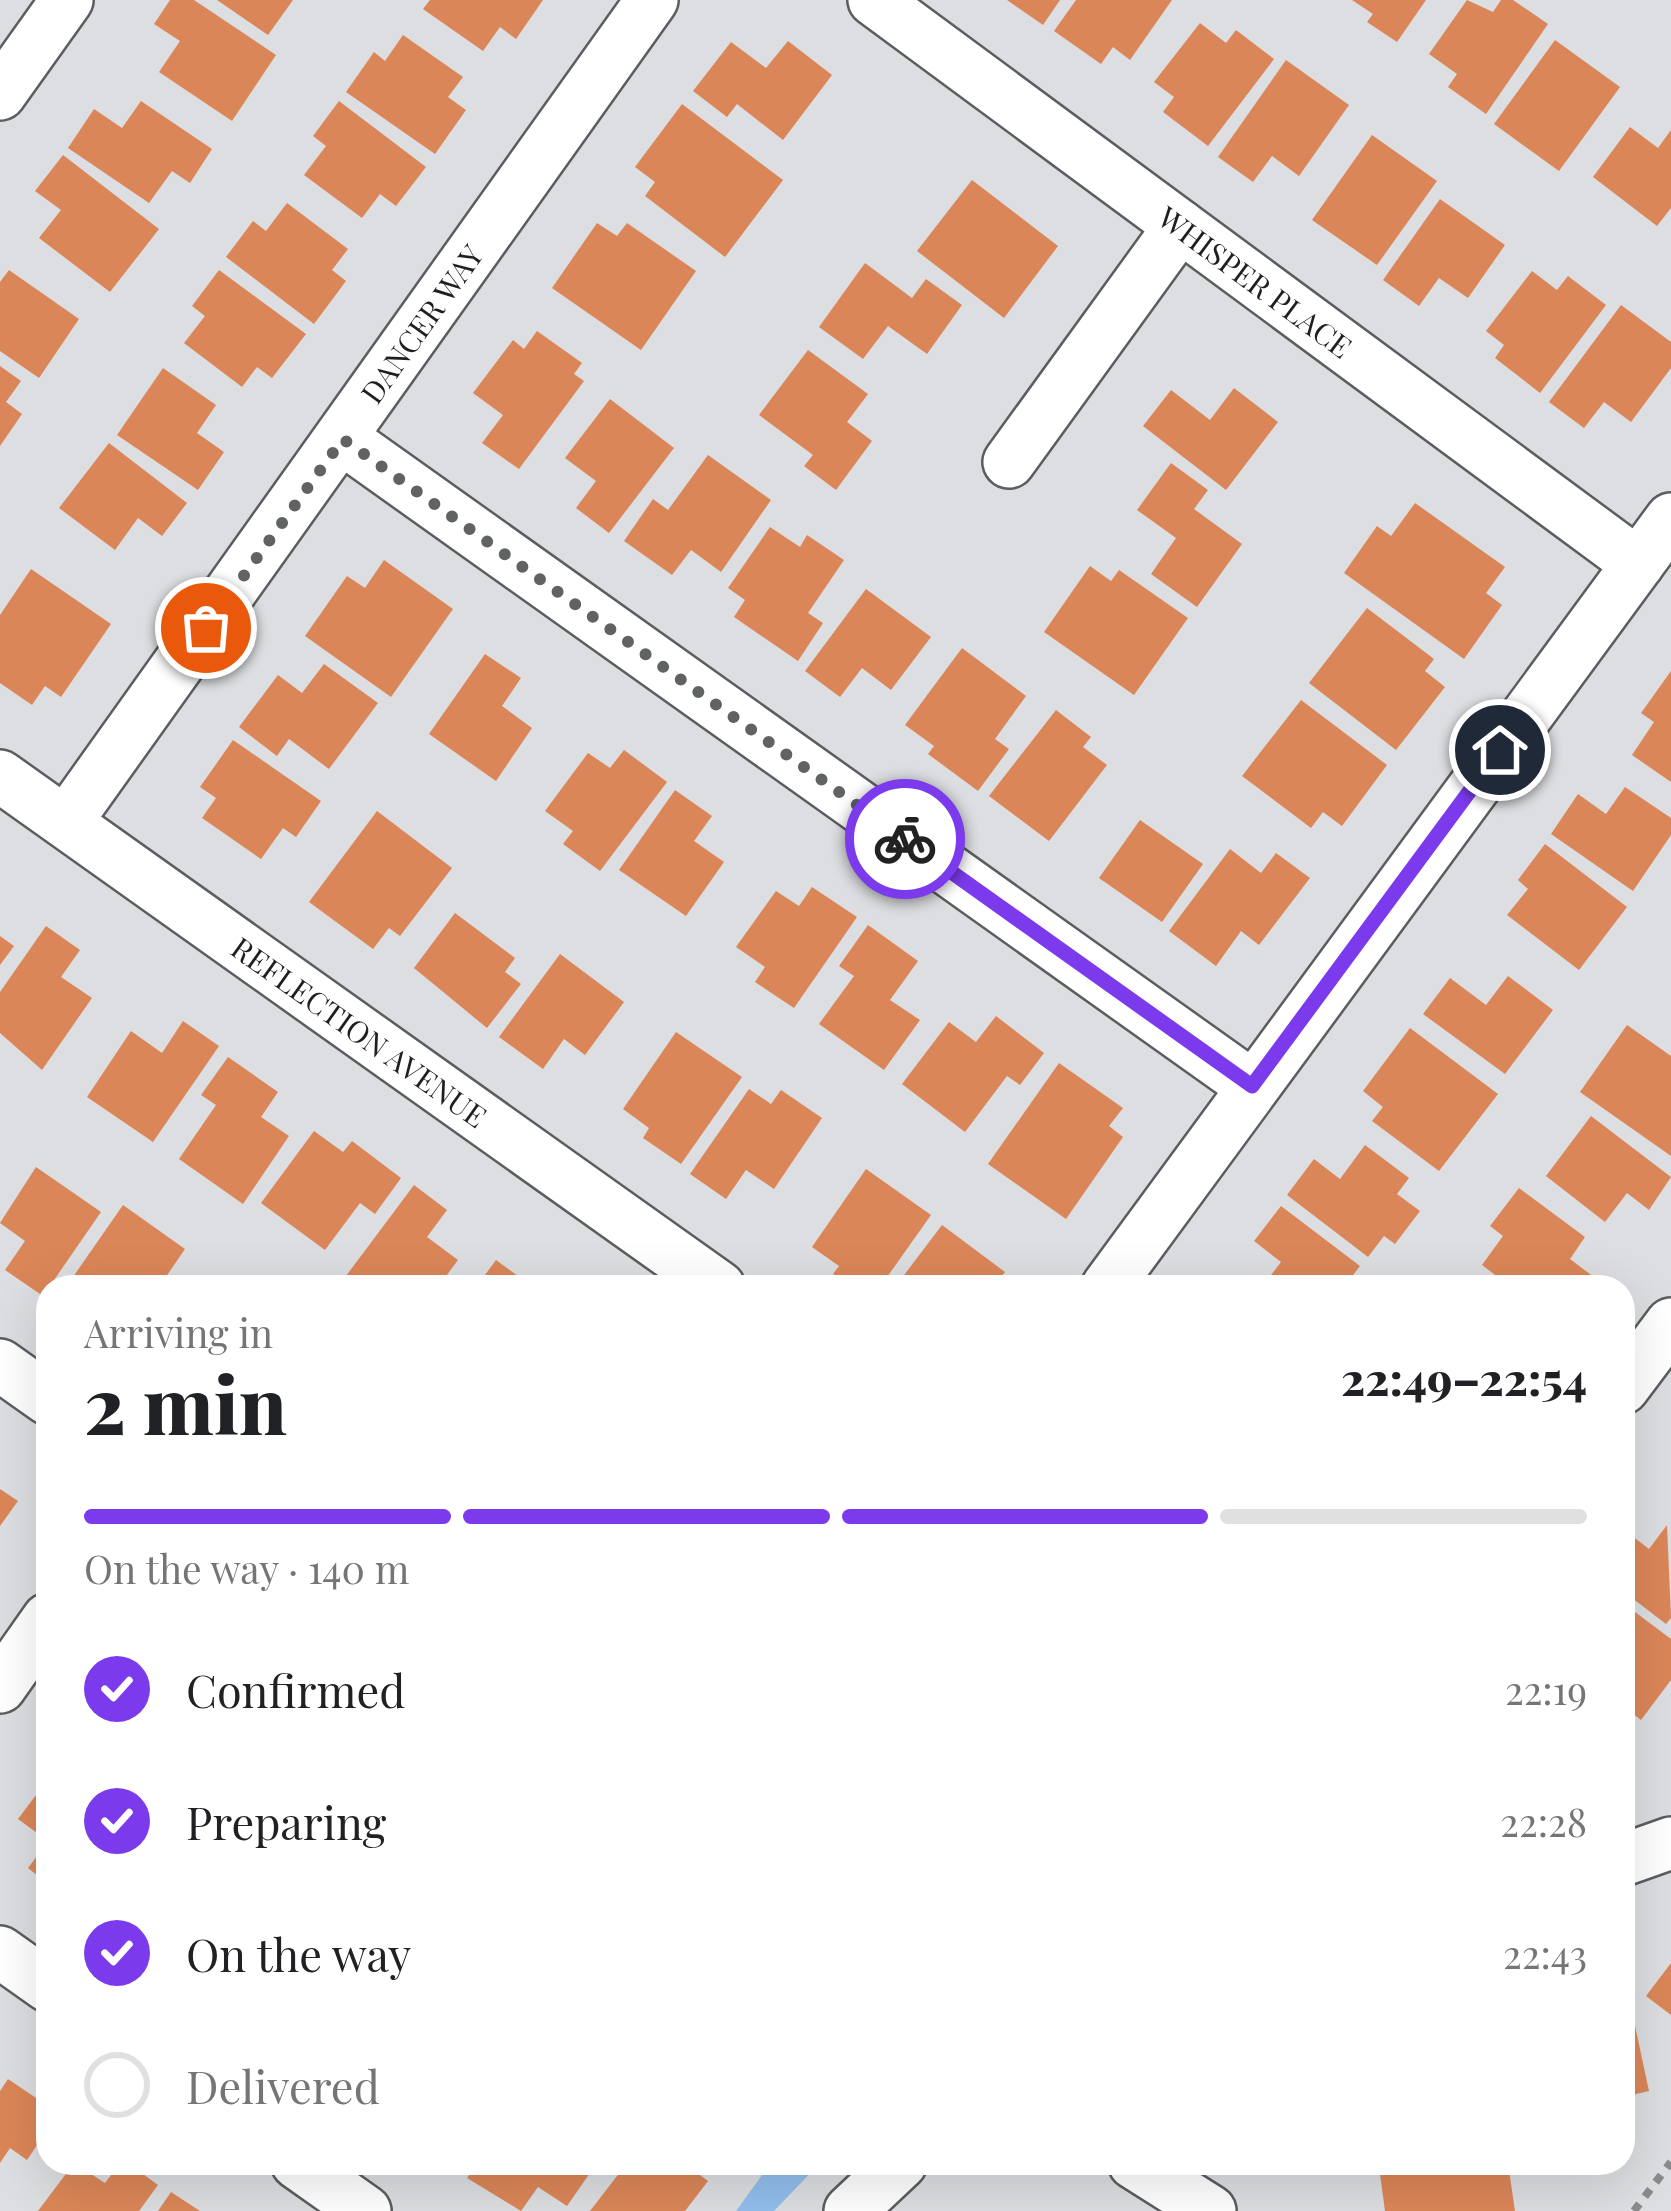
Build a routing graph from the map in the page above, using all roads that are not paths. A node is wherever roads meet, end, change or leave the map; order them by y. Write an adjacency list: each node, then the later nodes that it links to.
1 (67, 0): 4 (street)
2 (652, 0): 6 (street, DANCER WAY)
3 (874, 0): 5 (street, WHISPER PLACE)
4 (0, 94)
5 (1180, 226): 7 (street); 9 (street, WHISPER PLACE)
6 (343, 439): 11 (street, DANCER WAY); 12 (street)
7 (1009, 462)
8 (1671, 519): 9 (street)
9 (1638, 564): 12 (street)
10 (0, 776): 11 (street, REFLECTION AVENUE)
11 (66, 822): 13 (street, REFLECTION AVENUE)
12 (1252, 1086): 14 (street)
13 (702, 1275)
14 (1116, 1275)
15 (1671, 1324): 17 (street)
16 (0, 1365): 18 (street)
17 (1635, 1372)
18 (36, 1390)
19 (36, 1636): 20 (street)
20 (0, 1687)
21 (1671, 1843): 22 (street)
22 (1635, 1855)
23 (0, 1952): 24 (street)
24 (36, 1978)
25 (314, 2175): 28 (street)
26 (889, 2175): 29 (street)
27 (1153, 2175): 30 (street)
28 (364, 2211)
29 (850, 2211)
30 (1210, 2211)

